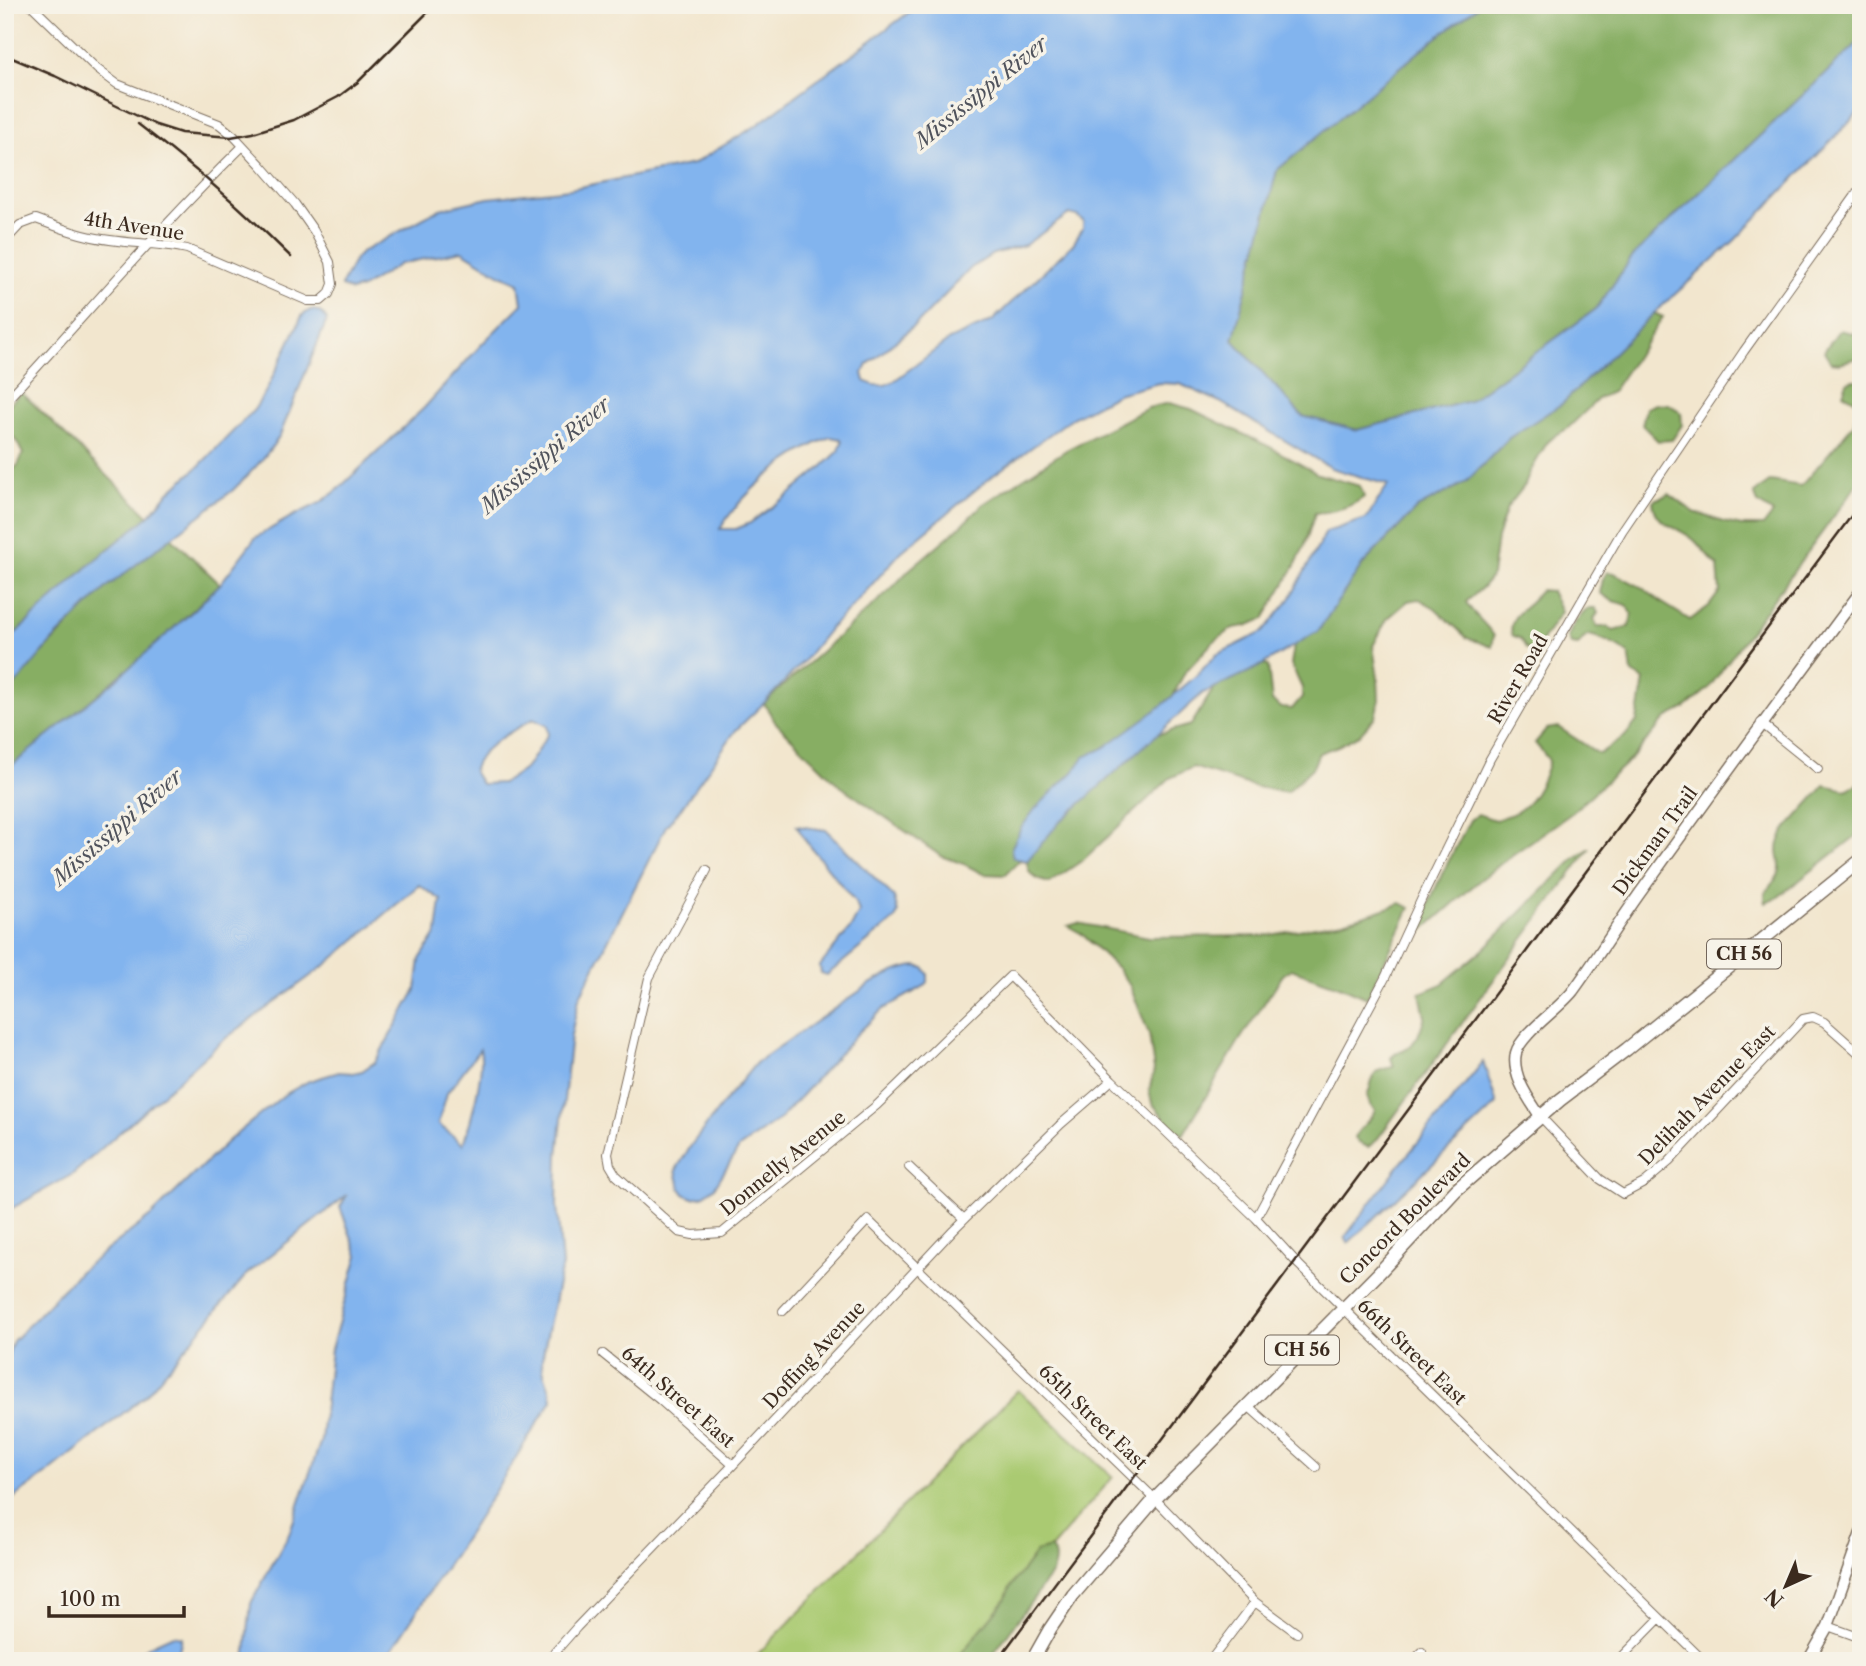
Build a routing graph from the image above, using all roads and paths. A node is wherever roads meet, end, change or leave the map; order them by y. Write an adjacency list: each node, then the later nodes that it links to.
1 (31, 5): 2 (street)
2 (242, 147): 5 (street); 5 (street, 4th Avenue)
3 (1861, 188): 17 (street, River Road)
4 (5, 241): 5 (street, 4th Avenue)
5 (150, 243): 6 (street)
6 (5, 402)
7 (1861, 591): 8 (street, Dickman Trail)
8 (1761, 723): 9 (street); 15 (street, Dickman Trail)
9 (1818, 769)
10 (1861, 860): 15 (main road, Concord Boulevard / CH 56)
11 (707, 870): 12 (street, Donnelly Avenue)
12 (1010, 976): 14 (street, 66th Street East)
13 (1860, 1054): 15 (street, Delihah Avenue East)
14 (1112, 1080): 17 (street, 66th Street East); 18 (street, Doffing Avenue)
15 (1540, 1116): 20 (main road, Concord Boulevard / CH 56)
16 (909, 1167): 18 (street)
17 (1256, 1218): 20 (street, 66th Street East)
18 (964, 1219): 19 (street, Doffing Avenue)
19 (919, 1268): 21 (street, 65th Street East); 24 (street, Doffing Avenue); 26 (street, 65th Street East)
20 (1344, 1308): 23 (main road, Concord Boulevard / CH 56); 29 (street, 66th Street East)
21 (783, 1311)
22 (603, 1354): 24 (street, 64th Street East)
23 (1247, 1405): 25 (street); 26 (main road, Concord Boulevard / CH 56)
24 (733, 1465): 34 (street, Doffing Avenue)
25 (1316, 1467)
26 (1154, 1499): 28 (street, 65th Street East); 35 (main road, Concord Boulevard / CH 56)
27 (1861, 1533): 30 (street)
28 (1255, 1602): 31 (street, 65th Street East); 36 (street)
29 (1660, 1618): 38 (street); 39 (street, 66th Street East)
30 (1829, 1626): 32 (street); 40 (street)
31 (1297, 1633)
32 (1861, 1638)
33 (1422, 1652): 37 (street)
34 (547, 1661)
35 (1032, 1661)
36 (1210, 1661)
37 (1413, 1661)
38 (1618, 1661)
39 (1704, 1661)
40 (1808, 1661)

